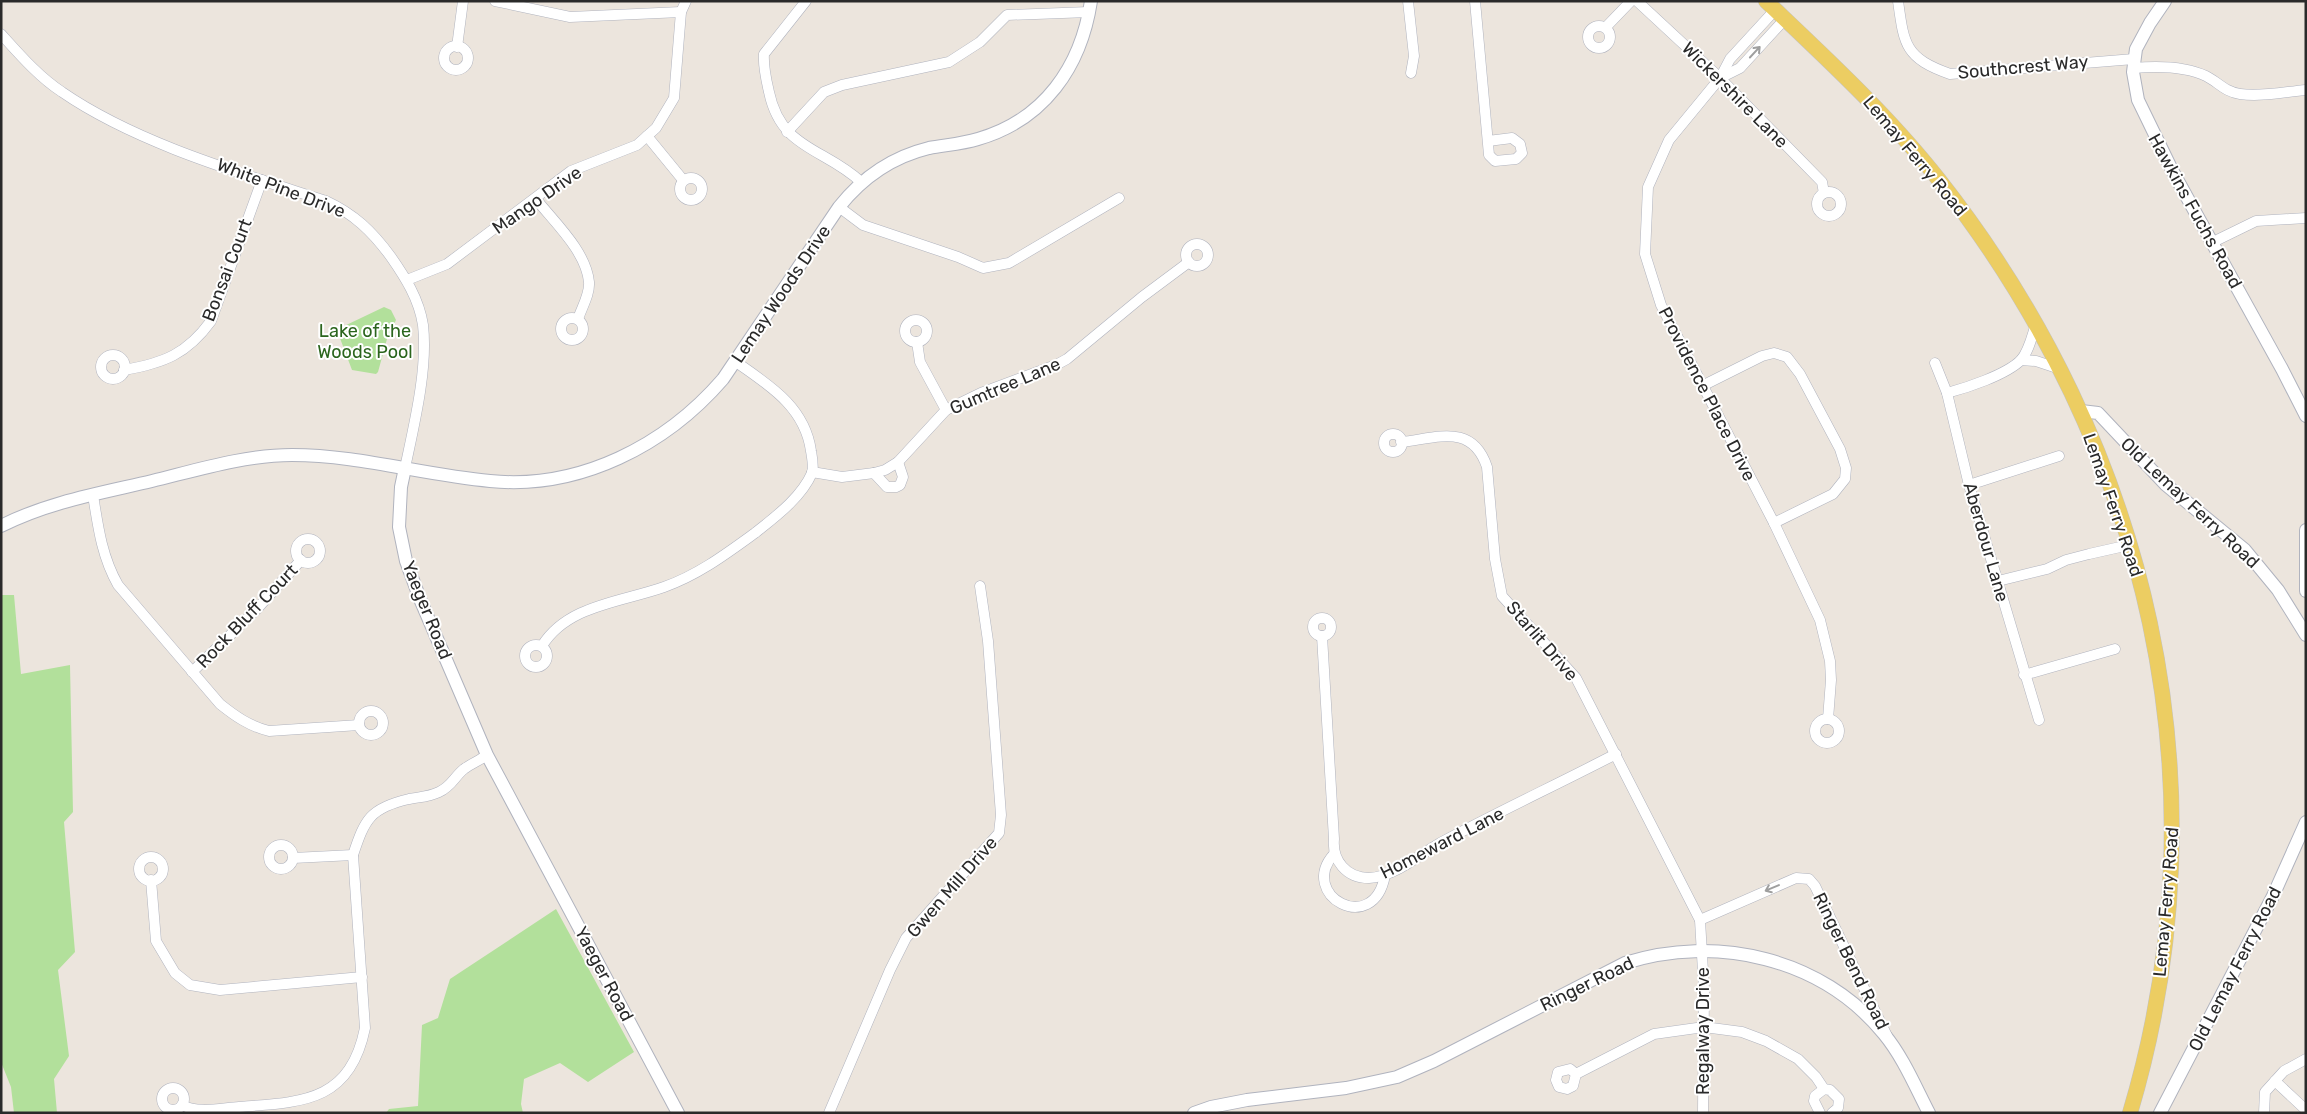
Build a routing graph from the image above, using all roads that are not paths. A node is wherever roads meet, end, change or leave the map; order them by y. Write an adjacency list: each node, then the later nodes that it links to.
1 (463, 1): 16 (street)
2 (495, 1): 13 (street)
3 (686, 1): 13 (street, Mango Drive)
4 (806, 1): 21 (street)
5 (1408, 1): 18 (street)
6 (1476, 1): 23 (street)
7 (1631, 1): 14 (street)
8 (1637, 1): 19 (street, Wickershire Lane)
9 (1898, 1): 17 (street, Southcrest Way)
10 (2165, 1): 17 (street, Hawkins Fuchs Road)
11 (1090, 7): 21 (street); 26 (street, Lemay Woods Drive)
12 (1775, 10): 19 (street, Providence Place Drive); 36 (main road, Lemay Ferry Road)
13 (681, 12): 22 (street, Mango Drive)
14 (1606, 27)
15 (1, 34): 24 (street, White Pine Drive)
16 (457, 47)
17 (2133, 63): 20 (street, Southcrest Way); 32 (street, Hawkins Fuchs Road)
18 (1411, 73)
19 (1720, 78): 27 (street, Wickershire Lane); 43 (street, Providence Place Drive)
20 (2306, 90)
21 (787, 132): 26 (street)
22 (647, 136): 25 (street); 29 (street, Mango Drive)
23 (1488, 140)
24 (262, 180): 34 (street, White Pine Drive); 42 (street, Bonsai Court)
25 (683, 180)
26 (861, 182): 30 (street, Lemay Woods Drive)
27 (1824, 193)
28 (1119, 198): 30 (street)
29 (536, 199): 34 (street, Mango Drive); 35 (street)
30 (839, 206): 39 (street, Lemay Woods Drive)
31 (2306, 218): 32 (street)
32 (2212, 243): 47 (street, Hawkins Fuchs Road)
33 (1189, 262): 45 (street, Gumtree Lane)
34 (407, 280): 51 (street, White Pine Drive)
35 (578, 319)
36 (2036, 324): 38 (street); 41 (main road, Lemay Ferry Road)
37 (917, 342): 45 (street)
38 (2020, 360): 41 (street); 44 (street)
39 (736, 362): 51 (street, Lemay Woods Drive); 52 (street)
40 (1935, 363): 44 (street, Aberdour Lane)
41 (2060, 369): 46 (main road, Lemay Ferry Road)
42 (124, 370)
43 (1702, 386): 56 (street, Providence Place Drive); 56 (street)
44 (1947, 393): 54 (street, Aberdour Lane)
45 (946, 410): 50 (street, Gumtree Lane)
46 (2081, 411): 59 (main road, Lemay Ferry Road); 64 (street, Old Lemay Ferry Road)
47 (2306, 416)
48 (1401, 442): 73 (street, Starlit Drive)
49 (2059, 456): 54 (street)
50 (898, 462): 53 (street, Gumtree Lane); 53 (street)
51 (405, 468): 55 (street); 74 (street, Yaeger Road)
52 (812, 472): 53 (street, Gumtree Lane); 66 (street)
53 (874, 473)
54 (1969, 485): 61 (street, Aberdour Lane)
55 (93, 495): 57 (street); 68 (street)
56 (1774, 523): 70 (street, Providence Place Drive)
57 (1, 526)
58 (2306, 530): 63 (street)
59 (2129, 545): 61 (street); 99 (main road, Lemay Ferry Road)
60 (301, 560): 68 (street, Rock Bluff Court)
61 (1998, 581): 69 (street, Aberdour Lane)
62 (980, 586): 93 (street, Gwen Mill Drive)
63 (2306, 590)
64 (2306, 635)
65 (1322, 636): 76 (street)
66 (542, 646)
67 (2115, 649): 69 (street)
68 (192, 672): 72 (street)
69 (2024, 675): 71 (street, Aberdour Lane)
70 (1828, 719)
71 (2038, 720)
72 (359, 725)
73 (1616, 754): 79 (street, Homeward Lane); 81 (street, Starlit Drive)
74 (488, 755): 77 (street); 92 (street, Yaeger Road)
75 (2306, 822): 100 (street, Old Lemay Ferry Road)
76 (1334, 854): 79 (street, Homeward Lane); 79 (street)
77 (353, 855): 78 (street); 83 (street)
78 (293, 858)
79 (1385, 874)
80 (151, 880): 83 (street)
81 (1700, 920): 82 (street, Starlit Drive); 85 (street, Ringer Bend Road, one-way to 81)
82 (1702, 950): 84 (street, Regalway Drive); 85 (street, Ringer Road); 94 (street, Ringer Road)
83 (362, 977): 90 (street)
84 (1704, 1027): 87 (street); 89 (street); 95 (street, Regalway Drive)
85 (1891, 1043): 98 (street, Ringer Road)
86 (2306, 1059): 88 (street)
87 (1576, 1074)
88 (2275, 1081): 91 (street); 101 (street)
89 (1824, 1088): 96 (street); 97 (street)
90 (182, 1105)
91 (2306, 1110)
92 (678, 1113)
93 (829, 1113)
94 (1194, 1113)
95 (1703, 1113)
96 (1820, 1113)
97 (1832, 1113)
98 (1929, 1113)
99 (2130, 1113)
100 (2160, 1113)
101 (2264, 1113)

